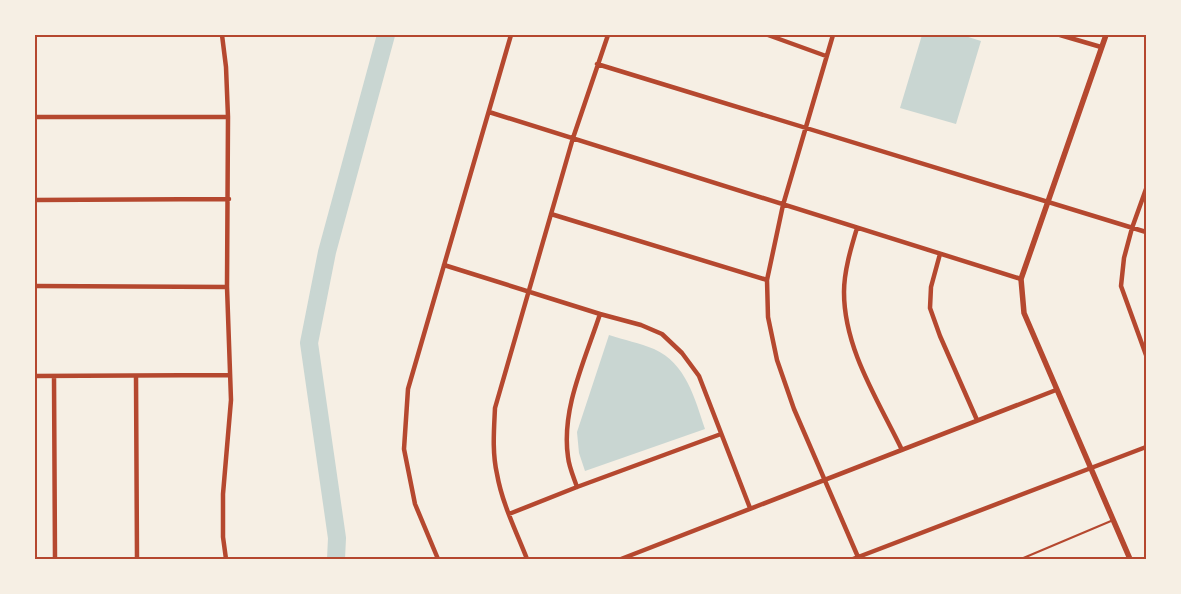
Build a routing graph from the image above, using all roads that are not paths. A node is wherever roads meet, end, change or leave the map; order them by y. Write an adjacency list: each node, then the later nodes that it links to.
1 (222, 35): 13 (street)
2 (511, 35): 11 (street)
3 (608, 35): 10 (street)
4 (768, 35): 9 (street)
5 (833, 35): 9 (street)
6 (1060, 35): 8 (street)
7 (1106, 35): 8 (street)
8 (1101, 47): 19 (street)
9 (826, 56): 14 (street)
10 (597, 64): 14 (street); 15 (street)
11 (489, 112): 15 (street); 26 (street)
12 (35, 117): 13 (street)
13 (228, 117): 18 (street)
14 (805, 128): 19 (street); 20 (street)
15 (573, 138): 20 (street); 21 (street)
16 (1146, 189): 23 (street)
17 (35, 200): 18 (street)
18 (229, 200): 30 (street)
19 (1047, 202): 23 (street); 28 (street)
20 (783, 205): 22 (street); 27 (street)
21 (551, 214): 27 (street); 31 (street)
22 (857, 228): 25 (street); 42 (street)
23 (1132, 228): 24 (street); 33 (street)
24 (1146, 232)
25 (940, 254): 28 (street); 39 (street)
26 (444, 265): 31 (street); 53 (street)
27 (767, 280): 44 (street)
28 (1021, 280): 38 (street)
29 (35, 286): 30 (street)
30 (227, 288): 34 (street)
31 (530, 292): 32 (street); 47 (street)
32 (600, 314): 40 (street); 45 (street)
33 (1146, 355)
34 (230, 375): 37 (street); 52 (street)
35 (35, 376): 36 (street)
36 (54, 376): 37 (street); 50 (street)
37 (136, 376): 51 (street)
38 (1056, 390): 39 (street); 43 (street)
39 (978, 420): 42 (street)
40 (721, 434): 45 (street); 46 (street)
41 (1146, 447): 43 (street)
42 (902, 450): 44 (street)
43 (1091, 467): 48 (street); 49 (street)
44 (825, 480): 46 (street); 49 (street)
45 (577, 487): 47 (street)
46 (750, 508): 55 (street)
47 (509, 514): 54 (street)
48 (1113, 520): 56 (lane); 57 (street)
49 (855, 558)
50 (55, 559)
51 (137, 559)
52 (226, 559)
53 (438, 559)
54 (527, 559)
55 (621, 559)
56 (1021, 559)
57 (1130, 559)

